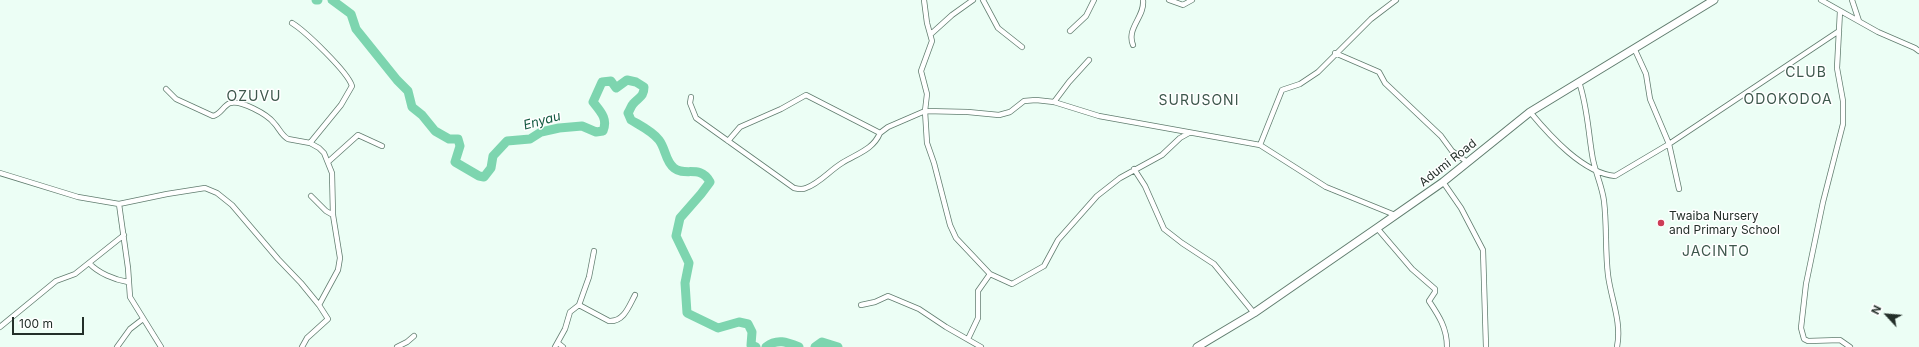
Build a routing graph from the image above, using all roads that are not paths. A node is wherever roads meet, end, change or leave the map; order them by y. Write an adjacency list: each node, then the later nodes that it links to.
1 (924, 0): 17 (street)
2 (974, 0): 17 (street)
3 (983, 0): 19 (street)
4 (1094, 0): 16 (street)
5 (1143, 0): 18 (street)
6 (1169, 0): 7 (street)
7 (1192, 0)
8 (1396, 0): 22 (street)
9 (1714, 0): 21 (main road, Adumi Road)
10 (1821, 0): 12 (street)
11 (1852, 0): 13 (street)
12 (1840, 11): 13 (street); 15 (street)
13 (1859, 21): 20 (street)
14 (292, 23): 33 (street)
15 (1839, 30): 34 (street); 74 (street)
16 (1070, 31)
17 (931, 34): 28 (street)
18 (1134, 44)
19 (1022, 47)
20 (1918, 48)
21 (1635, 50): 24 (main road, Adumi Road); 34 (street)
22 (1335, 53): 35 (street); 38 (street)
23 (1088, 60): 27 (street)
24 (1578, 82): 29 (main road, Adumi Road); 40 (street)
25 (166, 89): 33 (street)
26 (691, 97): 32 (street)
27 (1054, 102): 28 (street); 31 (street)
28 (925, 111): 30 (street); 52 (street)
29 (1530, 112): 38 (main road, Adumi Road); 40 (street)
30 (880, 133): 32 (street); 32 (street)
31 (1189, 133): 35 (street); 39 (street)
32 (728, 141)
33 (310, 143): 37 (street)
34 (1669, 144): 40 (street); 43 (street)
35 (1260, 145): 47 (street)
36 (382, 146): 37 (street)
37 (328, 162): 46 (street)
38 (1467, 162): 42 (main road, Adumi Road)
39 (1134, 169): 52 (street); 58 (street)
40 (1596, 170): 73 (street)
41 (0, 173): 45 (street)
42 (1443, 182): 47 (main road, Adumi Road); 72 (street)
43 (1679, 189)
44 (311, 196): 46 (street)
45 (119, 204): 49 (street); 55 (street)
46 (333, 215): 55 (street)
47 (1395, 215): 48 (main road, Adumi Road)
48 (1377, 228): 58 (main road, Adumi Road); 71 (street)
49 (124, 236): 51 (street); 53 (street)
50 (594, 251): 56 (street)
51 (88, 263): 53 (street); 60 (street)
52 (990, 274): 62 (street)
53 (128, 282): 59 (street)
54 (635, 295): 56 (street)
55 (319, 305): 66 (street)
56 (579, 305): 63 (street)
57 (861, 305): 62 (street)
58 (1254, 312): 70 (main road, Adumi Road)
59 (143, 319): 64 (street); 65 (street)
60 (0, 327)
61 (414, 336): 67 (street)
62 (968, 339): 69 (street)
63 (556, 345): 68 (street)
64 (117, 347)
65 (161, 347)
66 (302, 347)
67 (397, 347)
68 (563, 347)
69 (981, 347)
70 (1197, 347)
71 (1447, 347)
72 (1486, 347)
73 (1617, 347)
74 (1850, 347)

